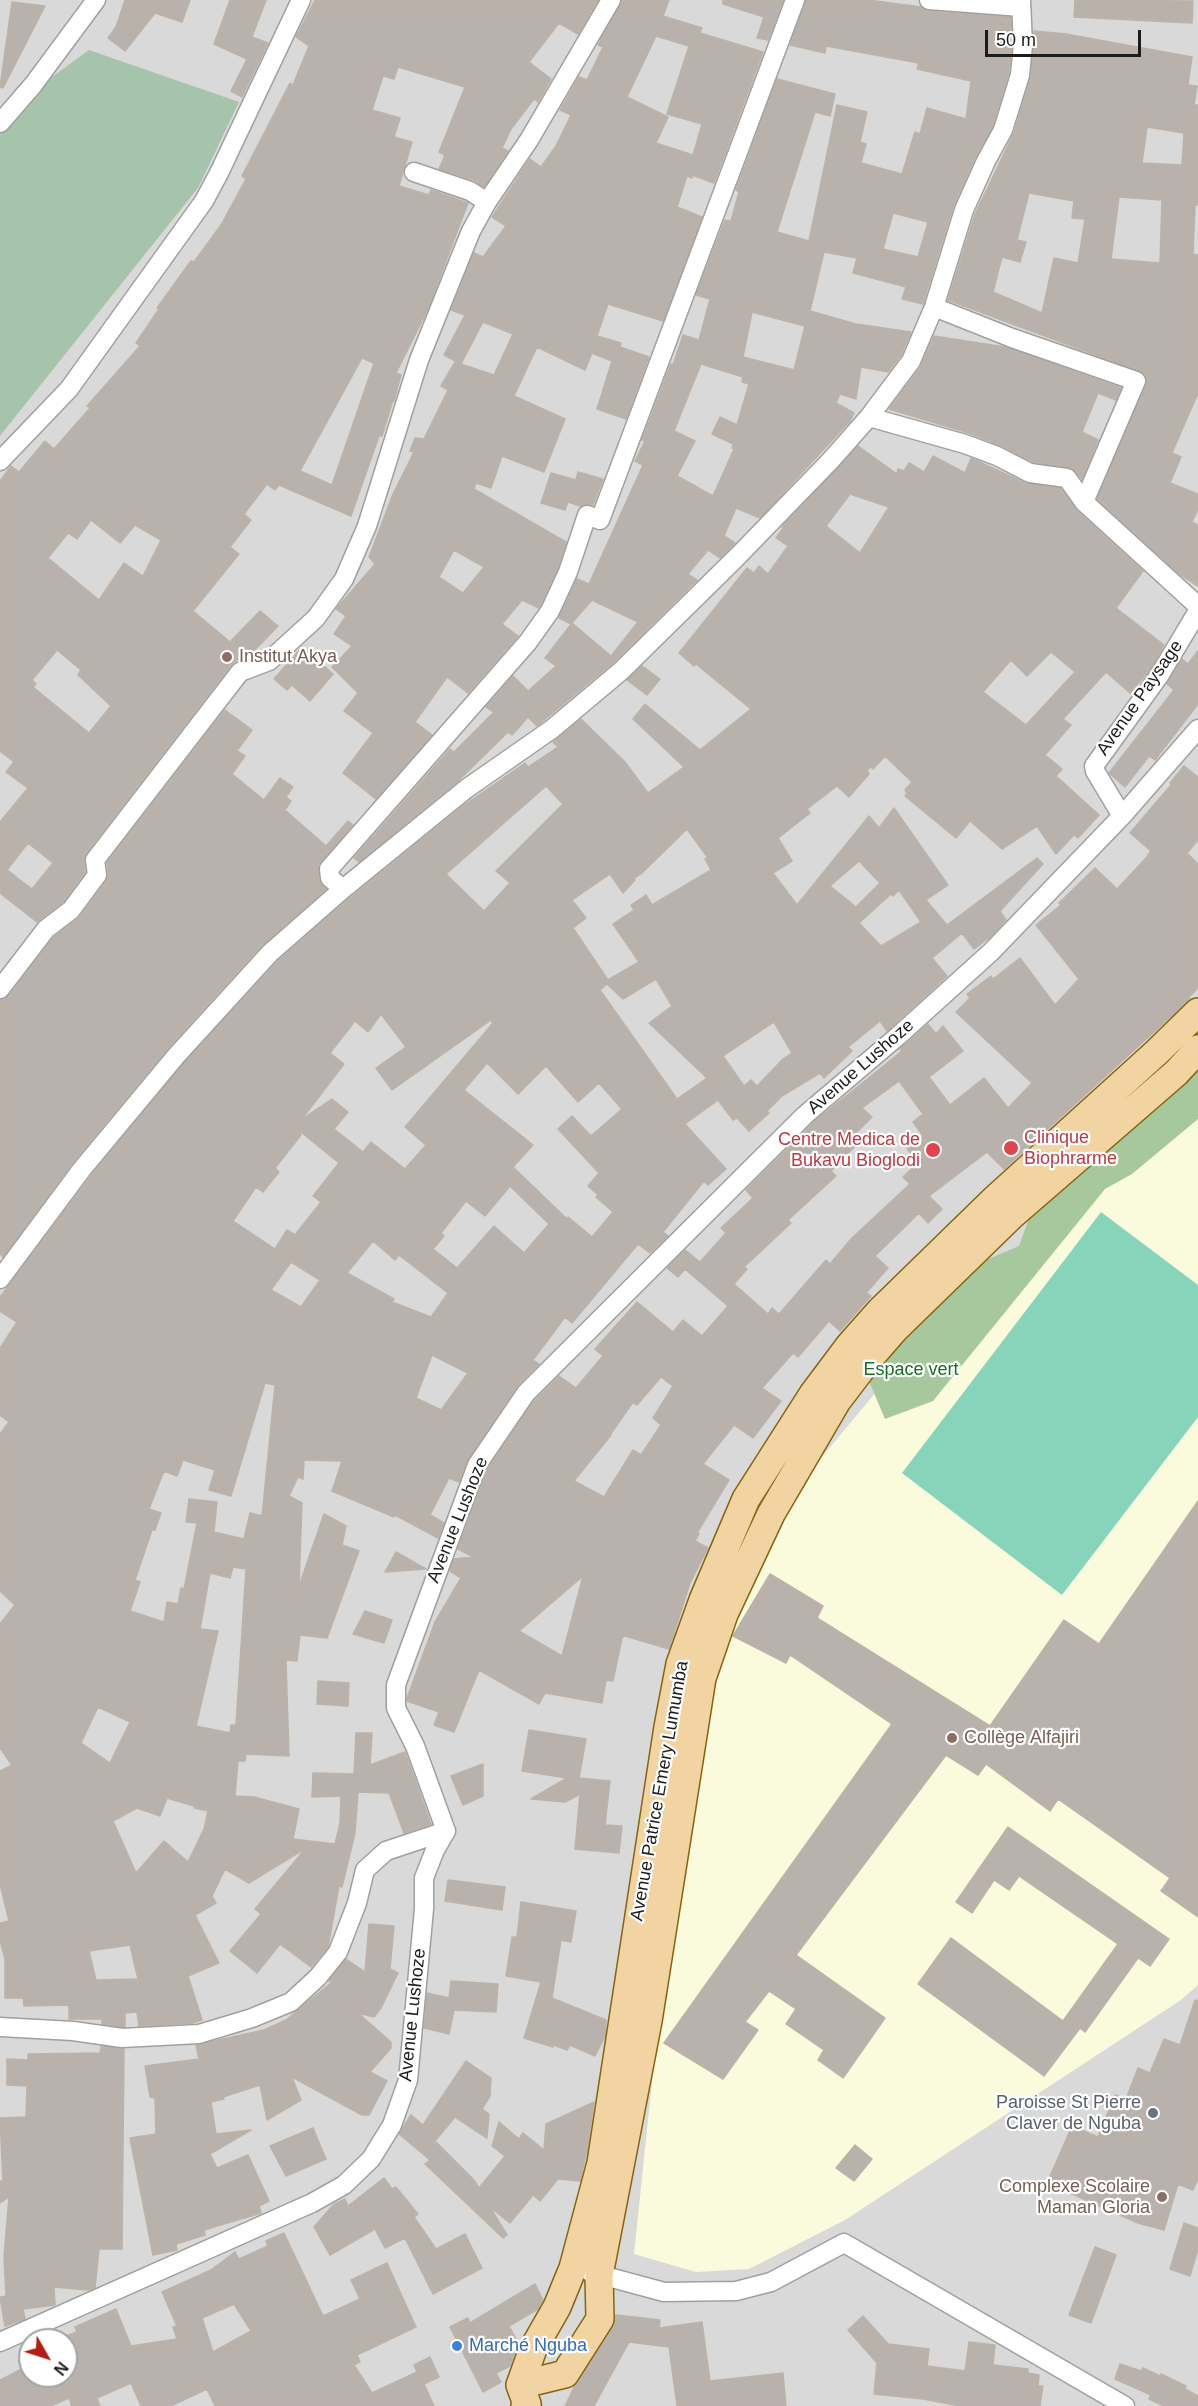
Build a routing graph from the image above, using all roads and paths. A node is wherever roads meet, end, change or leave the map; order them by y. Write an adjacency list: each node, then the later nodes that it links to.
1 (96, 0): 7 (street)
2 (302, 0): 12 (street)
3 (611, 0): 9 (street)
4 (795, 0): 18 (street)
5 (929, 0): 6 (street)
6 (1021, 3): 10 (street)
7 (0, 123)
8 (414, 172): 9 (street)
9 (487, 202): 19 (street)
10 (934, 307): 11 (street); 13 (street)
11 (870, 417): 13 (street); 18 (street)
12 (0, 461)
13 (1084, 502): 14 (street)
14 (1198, 606)
15 (1198, 611): 17 (street, Avenue Paysage)
16 (1198, 729): 17 (street, Avenue Lushoze)
17 (1122, 816): 27 (street, Avenue Lushoze)
18 (343, 889): 24 (street)
19 (0, 989)
20 (1198, 1012): 22 (main road, Avenue Patrice Emery Lumumba)
21 (1198, 1049): 23 (main road, Avenue Patrice Emery Lumumba)
22 (1157, 1052): 23 (main road); 25 (main road, Avenue Patrice Emery Lumumba)
23 (1176, 1073): 26 (main road, Avenue Patrice Emery Lumumba)
24 (0, 1279)
25 (746, 1499): 26 (main road); 29 (main road, Avenue Patrice Emery Lumumba)
26 (771, 1514): 30 (main road, Avenue Patrice Emery Lumumba)
27 (446, 1831): 28 (street); 31 (street, Avenue Lushoze)
28 (0, 2027)
29 (573, 2268): 30 (street); 32 (main road, Avenue Patrice Emery Lumumba)
30 (599, 2275): 32 (main road, Avenue Patrice Emery Lumumba); 33 (street)
31 (0, 2342)
32 (525, 2400)
33 (1125, 2406)

